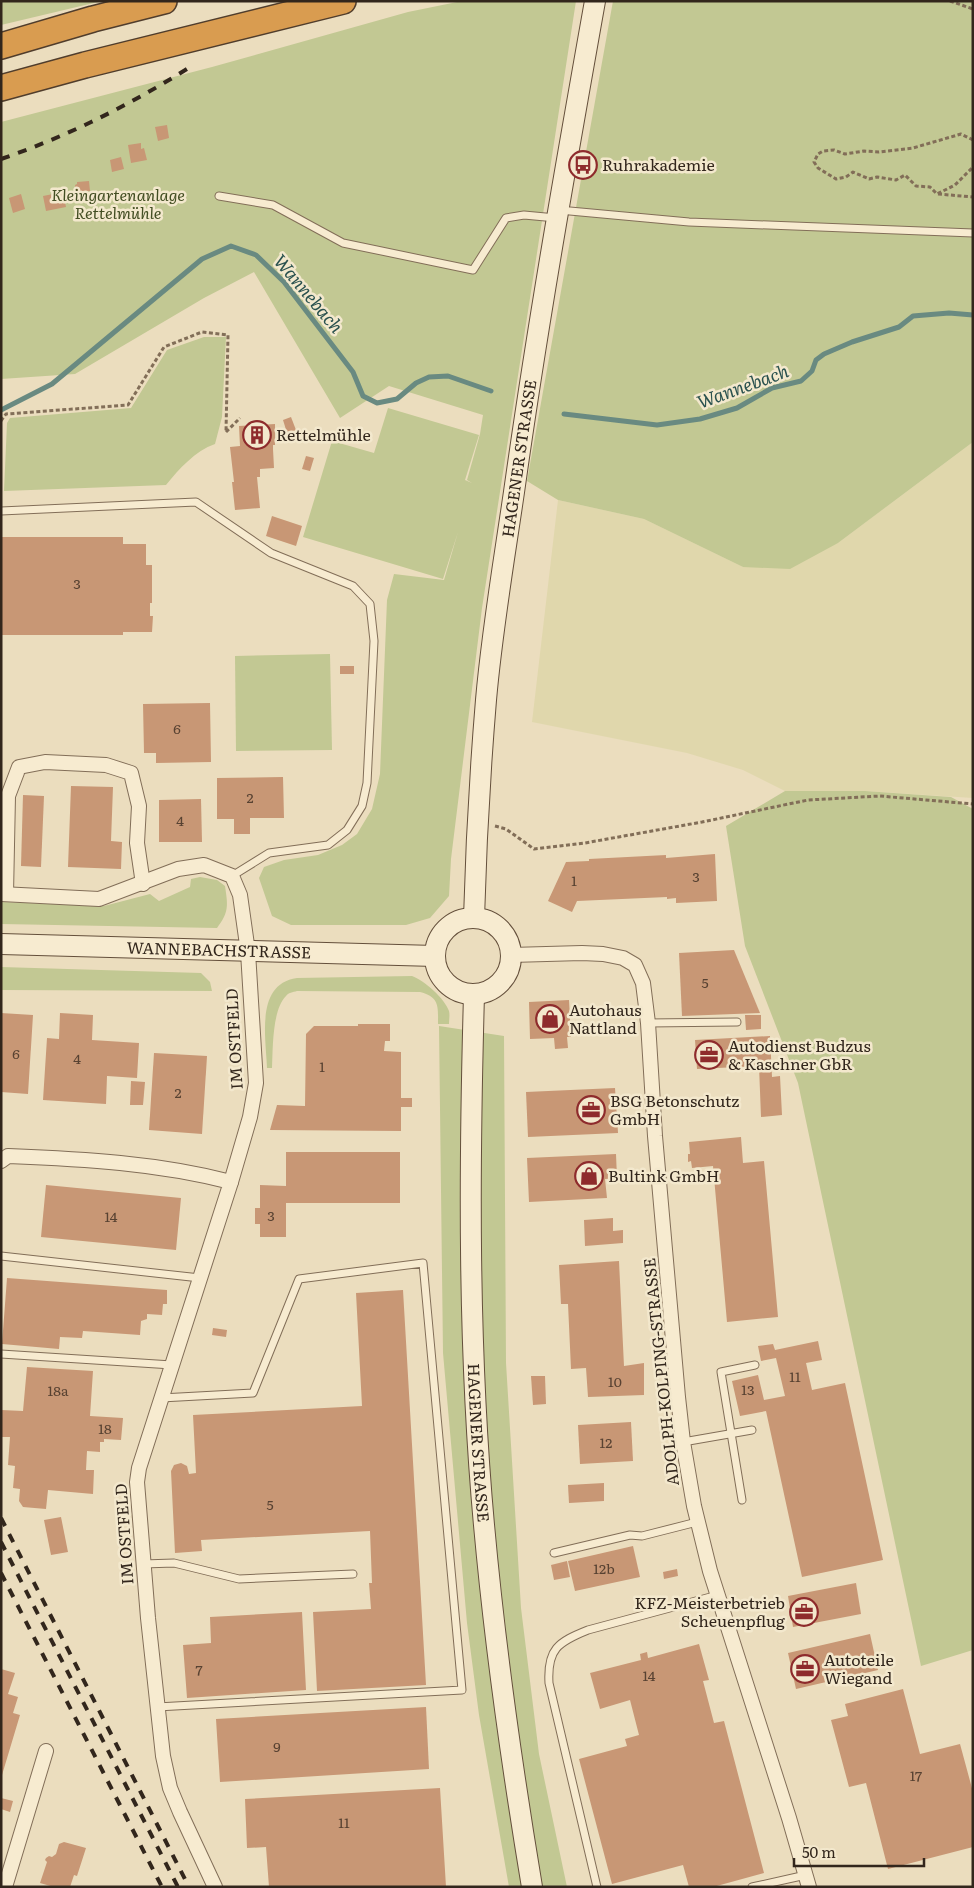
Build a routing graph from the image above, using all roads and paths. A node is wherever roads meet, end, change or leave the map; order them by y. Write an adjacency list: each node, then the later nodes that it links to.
1 (164, 1): 6 (highway)
2 (343, 1): 7 (highway)
3 (595, 1): 13 (main road, HAGENER STRASSE)
4 (950, 1): 5 (path)
5 (973, 9)
6 (1, 46)
7 (1, 88)
8 (973, 140): 10 (path)
9 (973, 167): 10 (path)
10 (937, 194): 12 (path)
11 (219, 196): 13 (lane)
12 (973, 197)
13 (557, 214): 14 (lane); 19 (main road, HAGENER STRASSE)
14 (973, 233)
15 (240, 418): 16 (path)
16 (1, 422)
17 (1, 511): 20 (lane)
18 (973, 804): 19 (path)
19 (478, 822): 23 (main road, HAGENER STRASSE)
20 (232, 876): 21 (street); 25 (street, IM OSTFELD)
21 (143, 884): 22 (street); 22 (street)
22 (3, 894)
23 (474, 918): 26 (main road); 27 (main road)
24 (1, 944): 25 (main road, WANNEBACHSTRASSE)
25 (248, 952): 27 (main road, WANNEBACHSTRASSE); 32 (street, IM OSTFELD)
26 (511, 955): 28 (main road); 30 (street, ADOLPH-KOLPING-STRASSE)
27 (435, 956): 28 (main road)
28 (474, 995): 53 (main road, HAGENER STRASSE)
29 (737, 1022): 30 (lane)
30 (648, 1023): 41 (street, ADOLPH-KOLPING-STRASSE)
31 (4, 1156): 32 (street)
32 (231, 1182): 34 (street, IM OSTFELD)
33 (1, 1256): 34 (lane)
34 (200, 1278): 36 (street, IM OSTFELD)
35 (1, 1354): 36 (lane)
36 (172, 1364): 38 (street, IM OSTFELD)
37 (755, 1365): 40 (lane)
38 (161, 1398): 45 (street, IM OSTFELD); 48 (lane)
39 (752, 1430): 40 (lane)
40 (731, 1434): 41 (lane); 42 (lane)
41 (683, 1442): 43 (street, ADOLPH-KOLPING-STRASSE)
42 (742, 1500)
43 (697, 1522): 44 (lane); 47 (street, ADOLPH-KOLPING-STRASSE)
44 (554, 1553)
45 (143, 1564): 46 (lane); 48 (street, IM OSTFELD)
46 (354, 1574)
47 (718, 1595): 50 (street, ADOLPH-KOLPING-STRASSE); 54 (lane)
48 (157, 1706): 52 (street, IM OSTFELD)
49 (46, 1751): 51 (street)
50 (807, 1881): 55 (lane)
51 (5, 1887)
52 (215, 1887)
53 (532, 1887)
54 (597, 1887)
55 (752, 1887)

